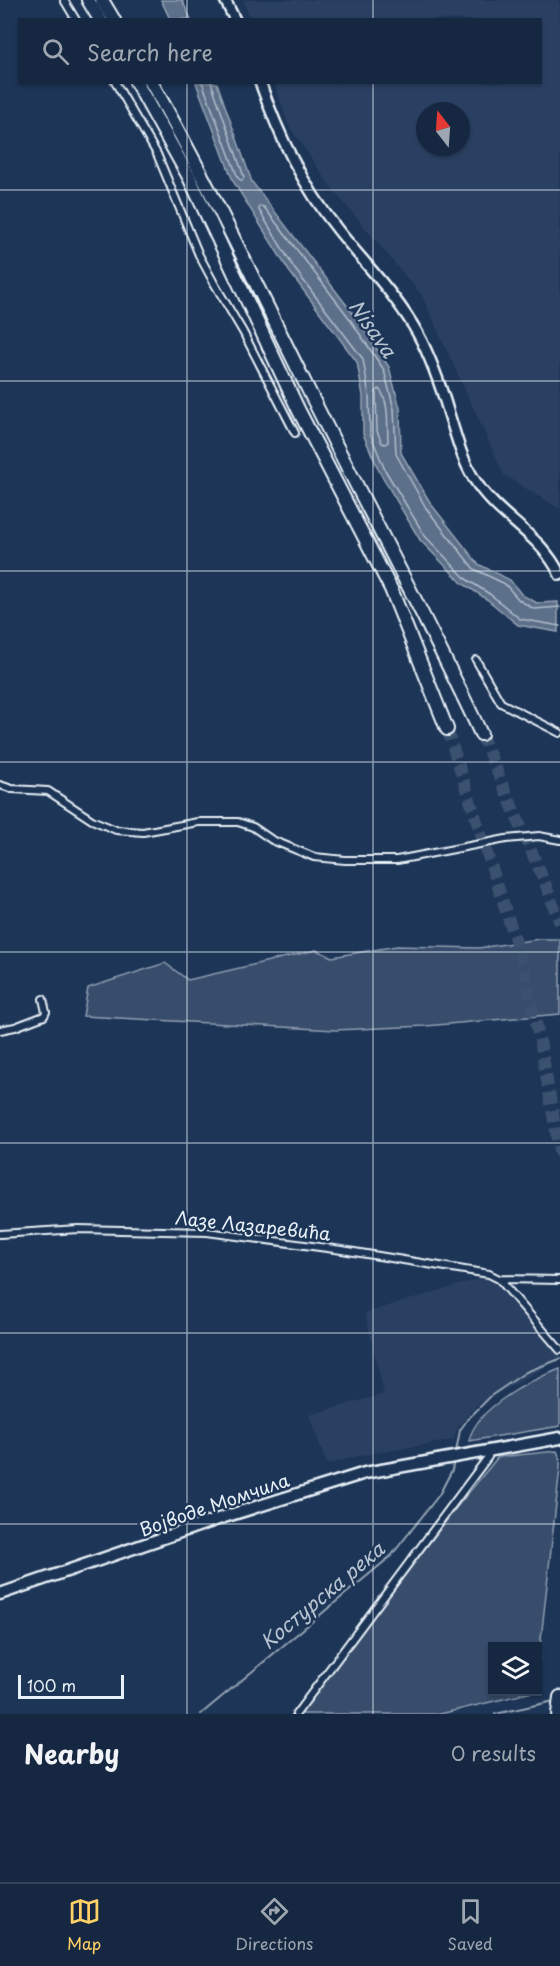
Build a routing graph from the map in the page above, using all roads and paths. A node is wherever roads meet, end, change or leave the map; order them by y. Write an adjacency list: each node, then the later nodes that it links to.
1 (64, 0): 5 (street)
2 (88, 0): 6 (highway)
3 (102, 0): 7 (highway)
4 (225, 0): 8 (main road)
5 (75, 18)
6 (99, 18)
7 (113, 18)
8 (234, 18)
9 (116, 84): 13 (street)
10 (137, 84): 16 (highway)
11 (152, 84): 18 (highway)
12 (261, 84): 14 (main road)
13 (295, 433)
14 (560, 575)
15 (476, 660): 17 (street)
16 (447, 729)
17 (560, 733)
18 (481, 734)
19 (0, 784): 20 (street)
20 (560, 840)
21 (43, 999): 22 (street)
22 (0, 1030)
23 (0, 1234): 24 (street, Лазе Лазаревића)
24 (499, 1279): 25 (street, Лазе Лазаревића); 26 (street)
25 (560, 1280)
26 (560, 1350)
27 (560, 1438): 28 (main road)
28 (489, 1450): 29 (main road, Војводе Момчила); 31 (street)
29 (0, 1594)
30 (560, 1697): 32 (highway)
31 (296, 1714)
32 (558, 1714)

